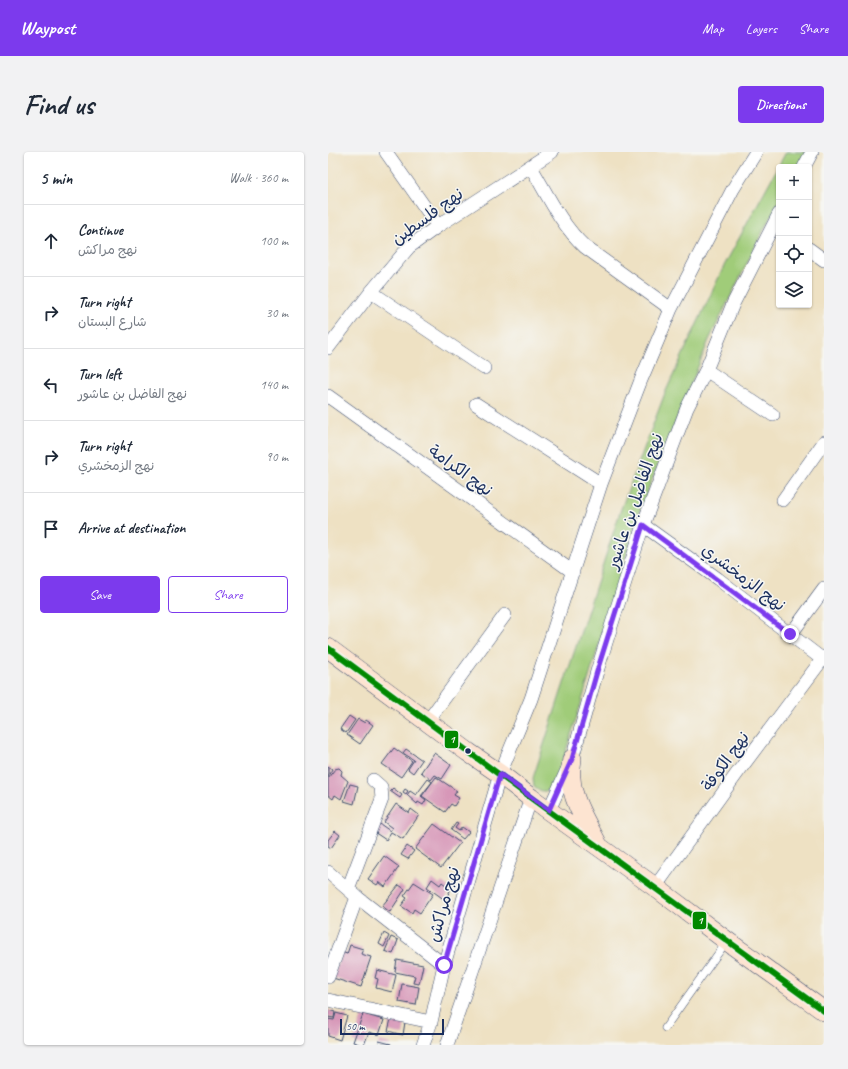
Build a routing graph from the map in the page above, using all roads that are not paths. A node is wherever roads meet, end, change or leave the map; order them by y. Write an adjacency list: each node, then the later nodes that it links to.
1 (386, 152): 8 (street)
2 (552, 152): 6 (street, نهج فلسطين)
3 (756, 152): 12 (street, نهج مراكش)
4 (812, 152): 5 (street)
5 (806, 164)
6 (531, 167): 8 (street, نهج فلسطين); 12 (street)
7 (776, 224): 15 (street, نهج الفاضل بن عاشور)
8 (438, 226): 11 (street, نهج فلسطين)
9 (812, 251): 10 (street)
10 (824, 260)
11 (371, 292): 13 (street, نهج فلسطين); 14 (street)
12 (671, 309): 20 (street, نهج مراكش)
13 (328, 348)
14 (484, 368)
15 (706, 370): 18 (street); 22 (street, نهج الفاضل بن عاشور)
16 (328, 396): 23 (street, نهج الكرامة)
17 (476, 404): 20 (street)
18 (773, 415)
19 (824, 442): 21 (street)
20 (601, 484): 23 (street, نهج مراكش)
21 (783, 500)
22 (643, 525): 26 (street, نهج الزمخشري); 30 (street, نهج الفاضل بن عاشور)
23 (573, 572): 31 (street, نهج مراكش)
24 (824, 589): 26 (street)
25 (505, 615): 29 (street)
26 (790, 634): 28 (street, نهج الزمخشري)
27 (328, 648): 29 (main road)
28 (823, 658): 37 (street, نهج الكوفة)
29 (427, 722): 31 (main road)
30 (572, 759): 34 (street, نهج الفاضل بن عاشور); 35 (main road)
31 (500, 774): 33 (main road); 40 (street, نهج مراكش)
32 (373, 780): 38 (street)
33 (531, 798): 34 (main road); 47 (street)
34 (549, 810): 35 (main road)
35 (599, 846): 37 (main road)
36 (328, 872): 38 (street)
37 (655, 887): 39 (main road)
38 (353, 893): 40 (street); 41 (street)
39 (727, 941): 43 (main road); 45 (lane)
40 (444, 965): 44 (street, نهج مراكش)
41 (328, 978)
42 (328, 1000): 44 (street)
43 (824, 1011)
44 (431, 1022): 46 (street, نهج مراكش)
45 (665, 1028)
46 (423, 1045)
47 (447, 1045)

